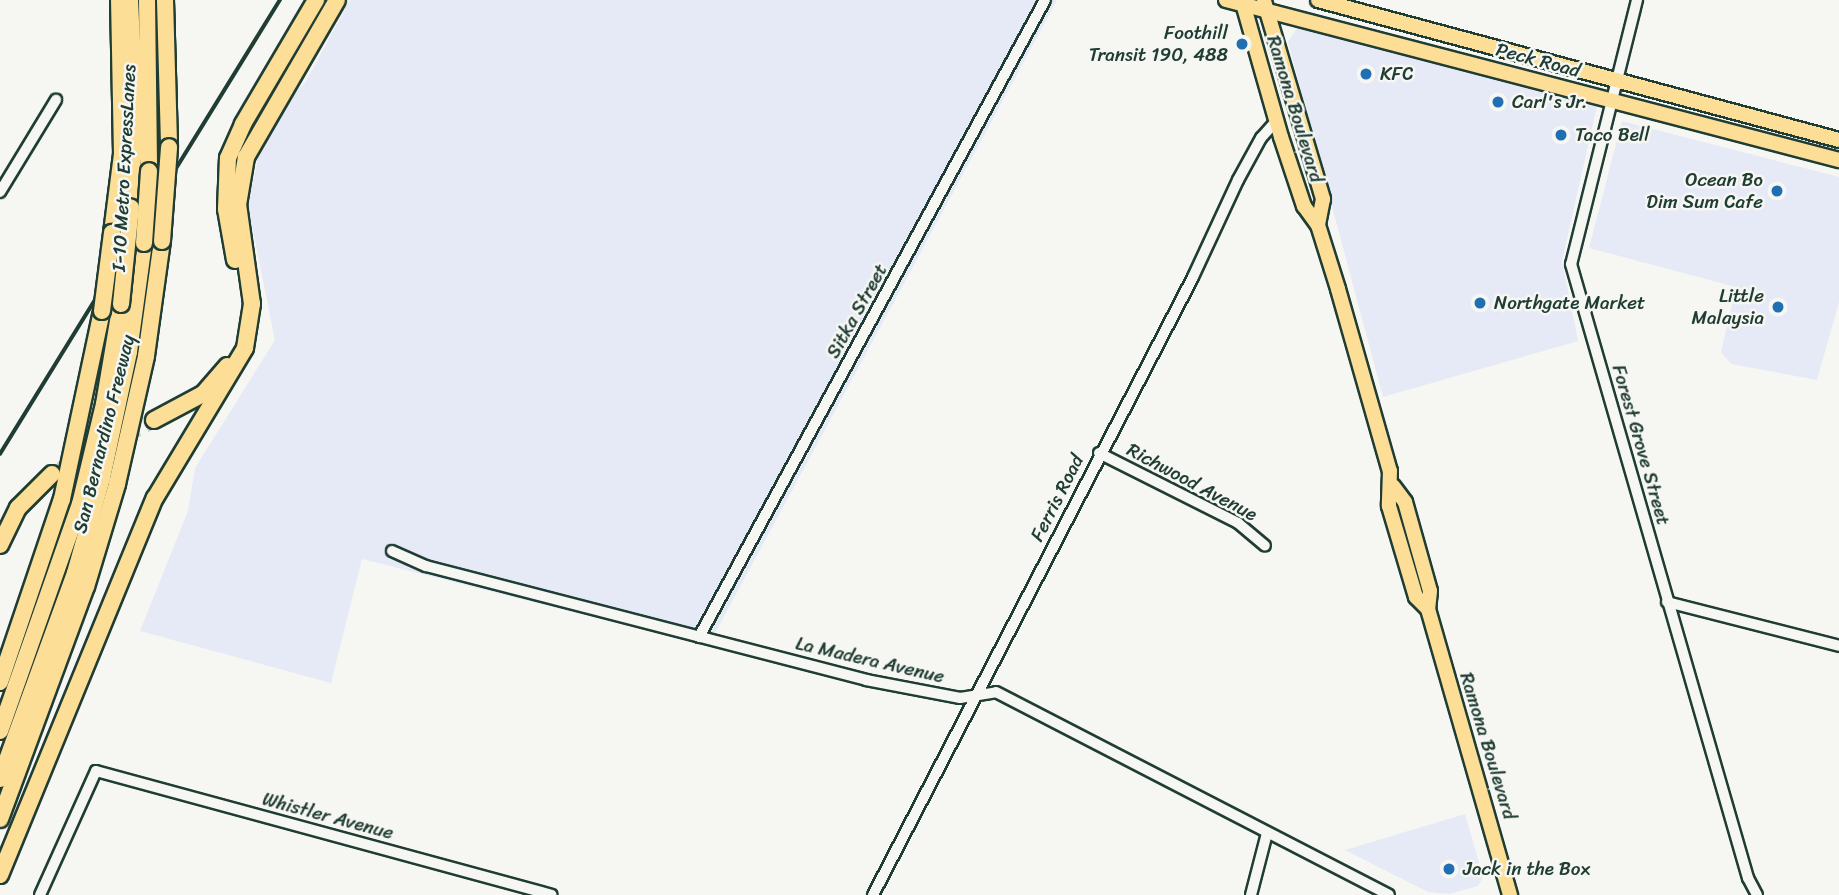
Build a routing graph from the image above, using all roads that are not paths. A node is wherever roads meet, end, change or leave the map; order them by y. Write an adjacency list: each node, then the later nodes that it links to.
1 (119, 0): 36 (highway, San Bernardino Freeway, bridge)
2 (130, 0): 38 (highway, I-10 Metro ExpressLanes, bridge)
3 (147, 0): 39 (highway, I-10 Metro ExpressLanes, bridge)
4 (165, 0): 14 (highway, San Bernardino Freeway)
5 (173, 0): 14 (highway)
6 (316, 0): 27 (highway)
7 (337, 0): 42 (highway)
8 (1045, 0): 34 (street, Sitka Street)
9 (1226, 0): 12 (main road, Peck Road)
10 (1637, 0): 17 (street, Forest Grove Street)
11 (1321, 1): 15 (main road, Peck Road)
12 (1243, 2): 13 (main road, Peck Road); 20 (main road, Ramona Boulevard)
13 (1265, 4): 16 (main road, Peck Road); 26 (main road, Ramona Boulevard)
14 (167, 28): 40 (highway, San Bernardino Freeway, bridge)
15 (1434, 33): 16 (main road); 17 (main road, Peck Road)
16 (1429, 51): 18 (main road, Peck Road)
17 (1616, 81): 18 (street, Forest Grove Street); 21 (main road, Peck Road)
18 (1611, 99): 23 (main road, Peck Road); 33 (street, Forest Grove Street)
19 (56, 100): 25 (street)
20 (1277, 120): 26 (main road, Ramona Boulevard); 28 (street, Ferris Road)
21 (1814, 134): 22 (main road, Peck Road); 23 (main road)
22 (1839, 140)
23 (1809, 153): 24 (main road, Peck Road)
24 (1839, 160)
25 (0, 192)
26 (1318, 225): 48 (main road, Ramona Boulevard)
27 (154, 420)
28 (1099, 453): 31 (street, Richwood Avenue); 37 (street, Ferris Road)
29 (52, 474): 30 (highway)
30 (0, 545)
31 (1265, 546)
32 (392, 551): 34 (street, La Madera Avenue)
33 (1667, 602): 35 (street); 49 (street, Forest Grove Street)
34 (699, 638): 37 (street, La Madera Avenue)
35 (1839, 646)
36 (0, 682)
37 (976, 694): 41 (street, La Madera Avenue); 45 (street, Ferris Road)
38 (0, 731)
39 (0, 779)
40 (0, 819)
41 (1267, 833): 46 (street); 47 (street, La Madera Avenue)
42 (0, 875)
43 (40, 895): 44 (street, Whistler Avenue)
44 (551, 895)
45 (873, 895)
46 (1251, 895)
47 (1390, 895)
48 (1509, 895)
49 (1756, 895)

